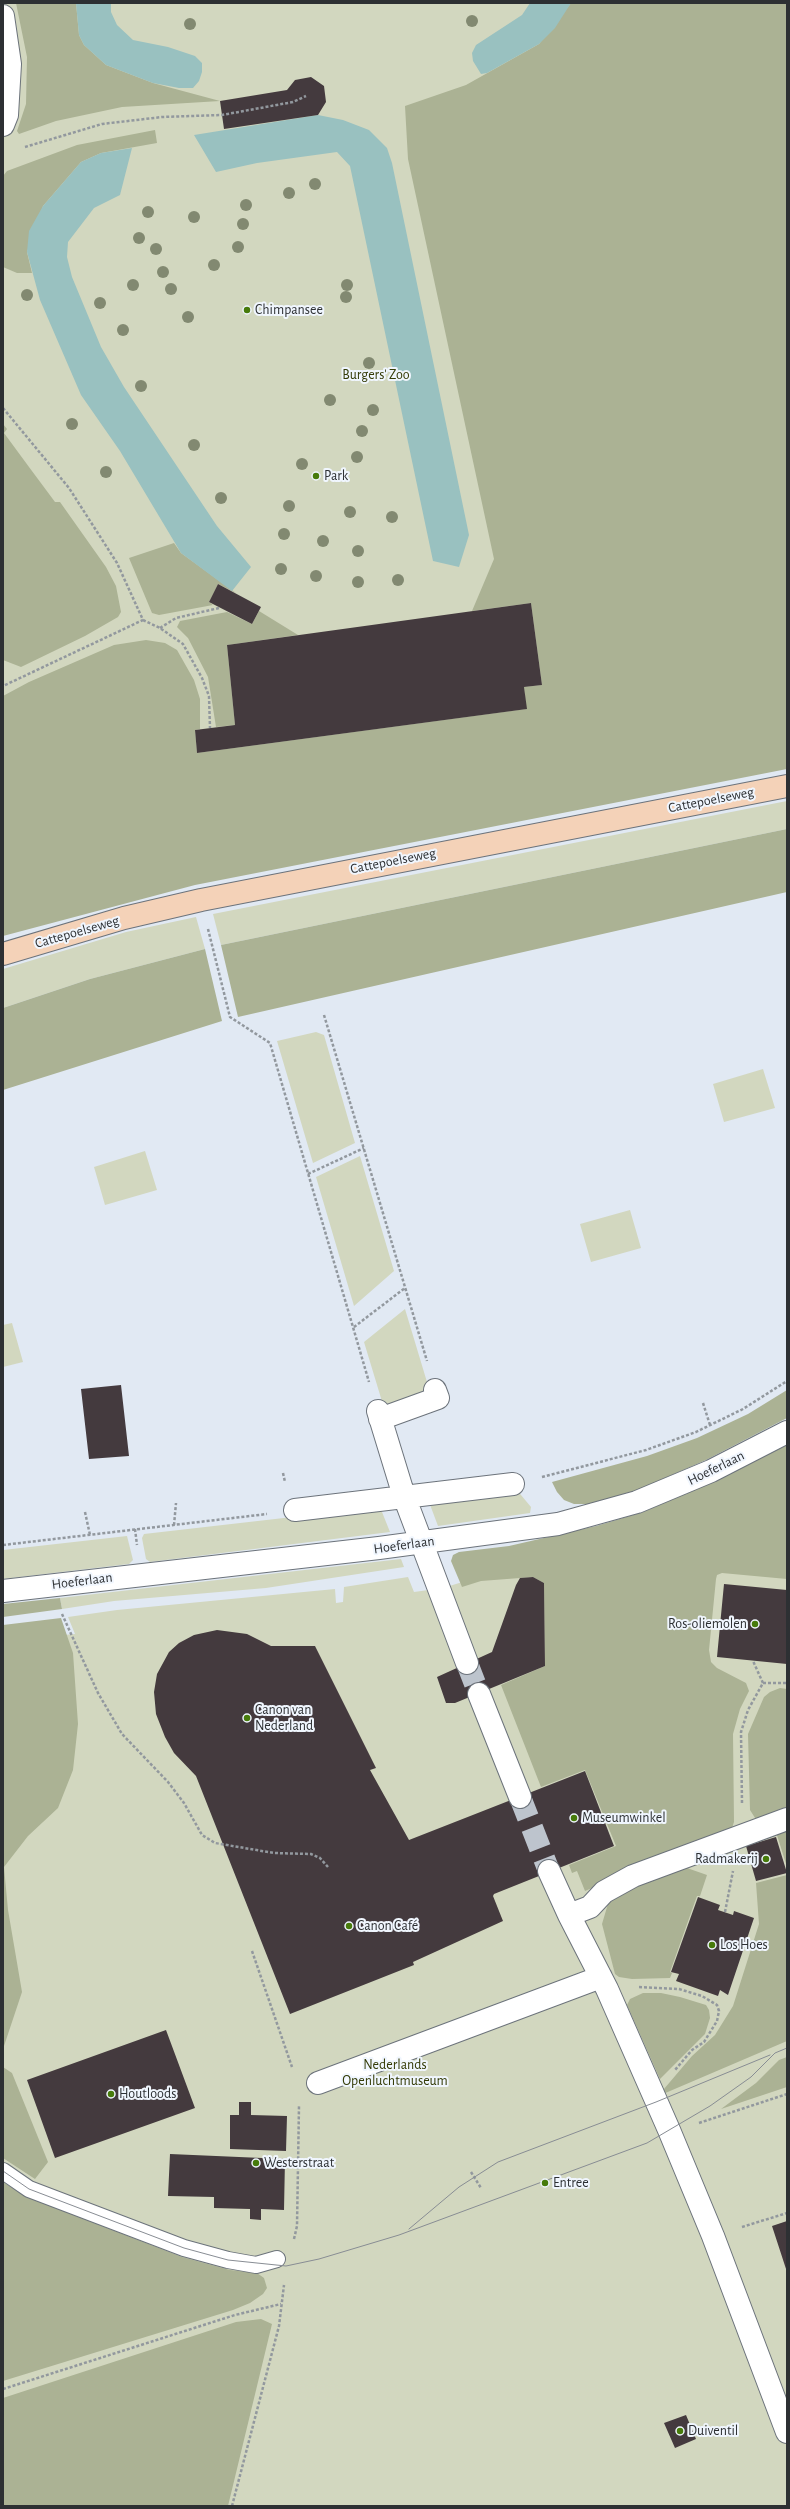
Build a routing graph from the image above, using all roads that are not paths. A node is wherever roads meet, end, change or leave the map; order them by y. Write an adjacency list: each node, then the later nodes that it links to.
1 (3, 16): 2 (street)
2 (3, 125)
3 (787, 786): 4 (street, Cattepoelseweg)
4 (3, 954)
5 (435, 1390): 8 (street)
6 (787, 1432): 10 (street, Hoeferlaan)
7 (513, 1484): 8 (street)
8 (404, 1496): 9 (street); 10 (street)
9 (295, 1510)
10 (421, 1542): 11 (street, Hoeferlaan); 12 (street)
11 (3, 1591)
12 (467, 1663)
13 (479, 1694): 14 (street)
14 (520, 1797)
15 (787, 1819): 17 (street)
16 (549, 1871): 17 (street)
17 (569, 1915): 18 (street)
18 (604, 1983): 19 (street); 22 (street)
19 (318, 2084)
20 (3, 2171): 21 (lane)
21 (277, 2259)
22 (787, 2432)

